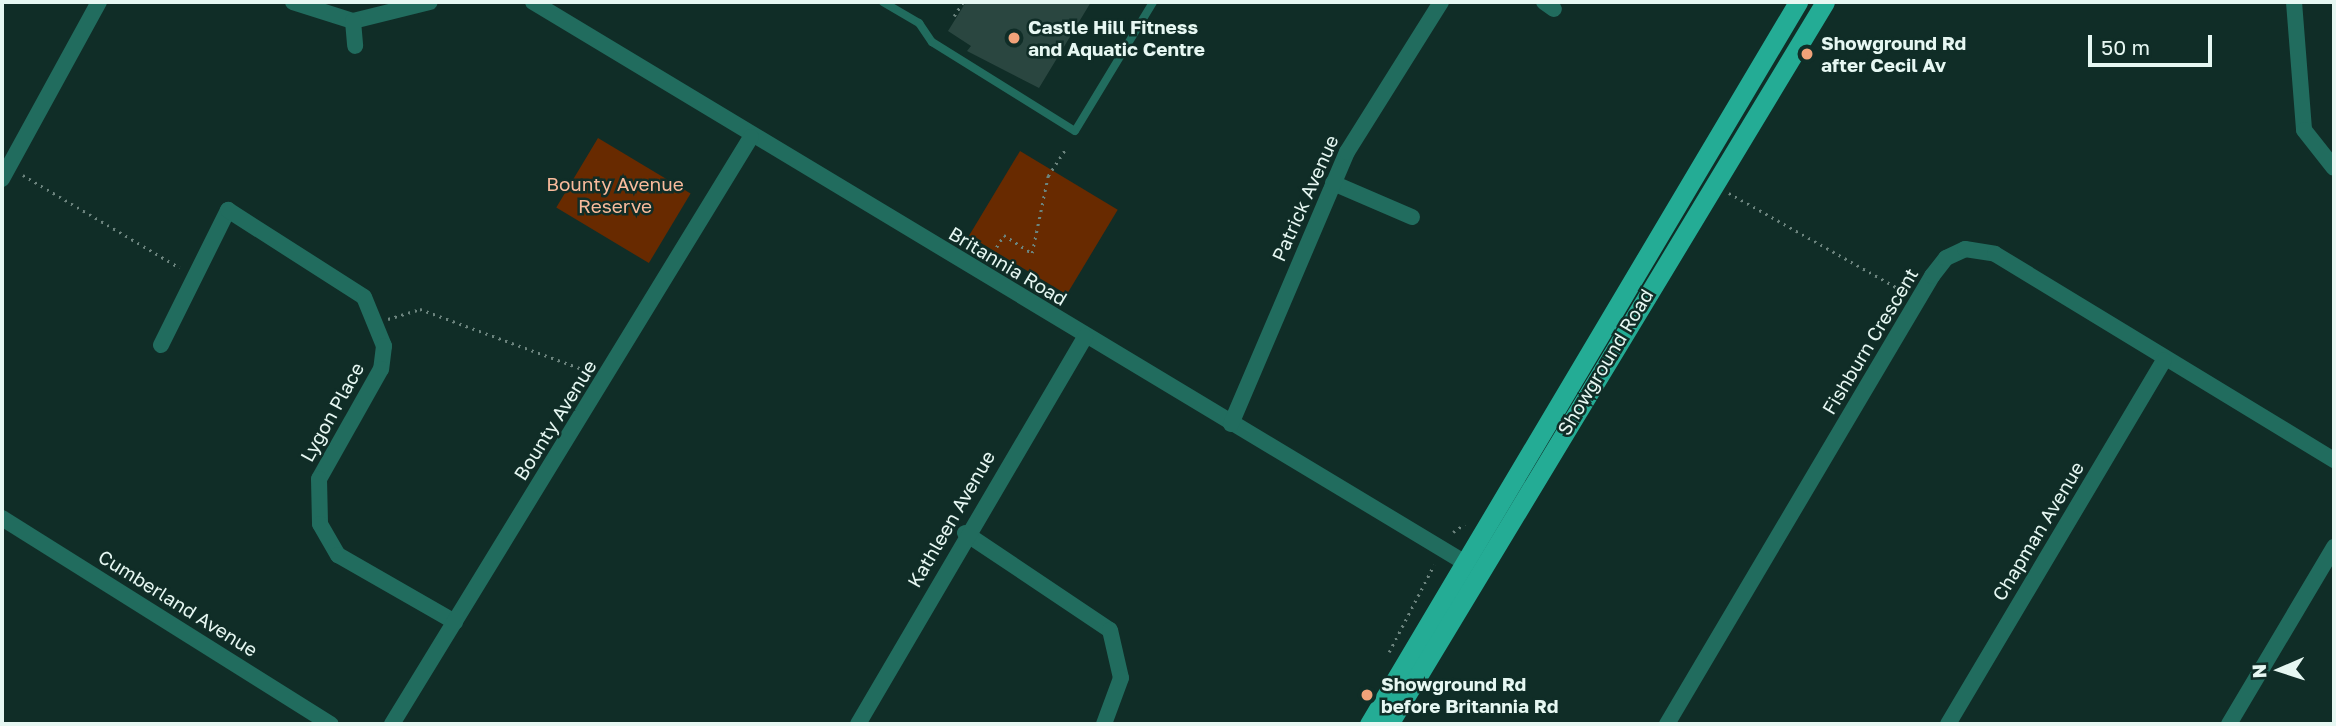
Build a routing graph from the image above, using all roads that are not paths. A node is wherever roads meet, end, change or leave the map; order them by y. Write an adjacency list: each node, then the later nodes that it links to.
1 (99, 2): 15 (street)
2 (293, 2): 11 (street)
3 (430, 2): 11 (street)
4 (533, 2): 13 (street, Britannia Road)
5 (883, 2): 6 (lane)
6 (1153, 2)
7 (1441, 2): 16 (street, Patrick Avenue)
8 (1798, 2): 26 (main road, Showground Road)
9 (1825, 2): 33 (main road, Showground Road)
10 (2294, 2): 14 (street)
11 (353, 20): 12 (street)
12 (355, 46)
13 (751, 137): 18 (street, Britannia Road); 27 (street, Bounty Avenue)
14 (2334, 168)
15 (5, 172)
16 (1333, 183): 17 (street); 21 (street, Patrick Avenue)
17 (1412, 217)
18 (1085, 337): 21 (street, Britannia Road); 24 (street, Kathleen Avenue)
19 (161, 345): 27 (street, Lygon Place)
20 (2164, 360): 22 (street, Fishburn Crescent); 34 (street, Fishburn Crescent); 35 (street, Chapman Avenue)
21 (1231, 424): 26 (street, Britannia Road)
22 (2334, 460)
23 (2, 518): 28 (street, Cumberland Avenue)
24 (965, 534): 30 (street, Kathleen Avenue); 31 (street)
25 (2334, 547): 36 (street)
26 (1464, 562): 32 (main road, Showground Road)
27 (456, 622): 29 (street, Bounty Avenue)
28 (331, 724)
29 (393, 724)
30 (858, 724)
31 (1104, 724)
32 (1369, 724)
33 (1389, 724)
34 (1667, 724)
35 (1948, 724)
36 (2229, 724)

